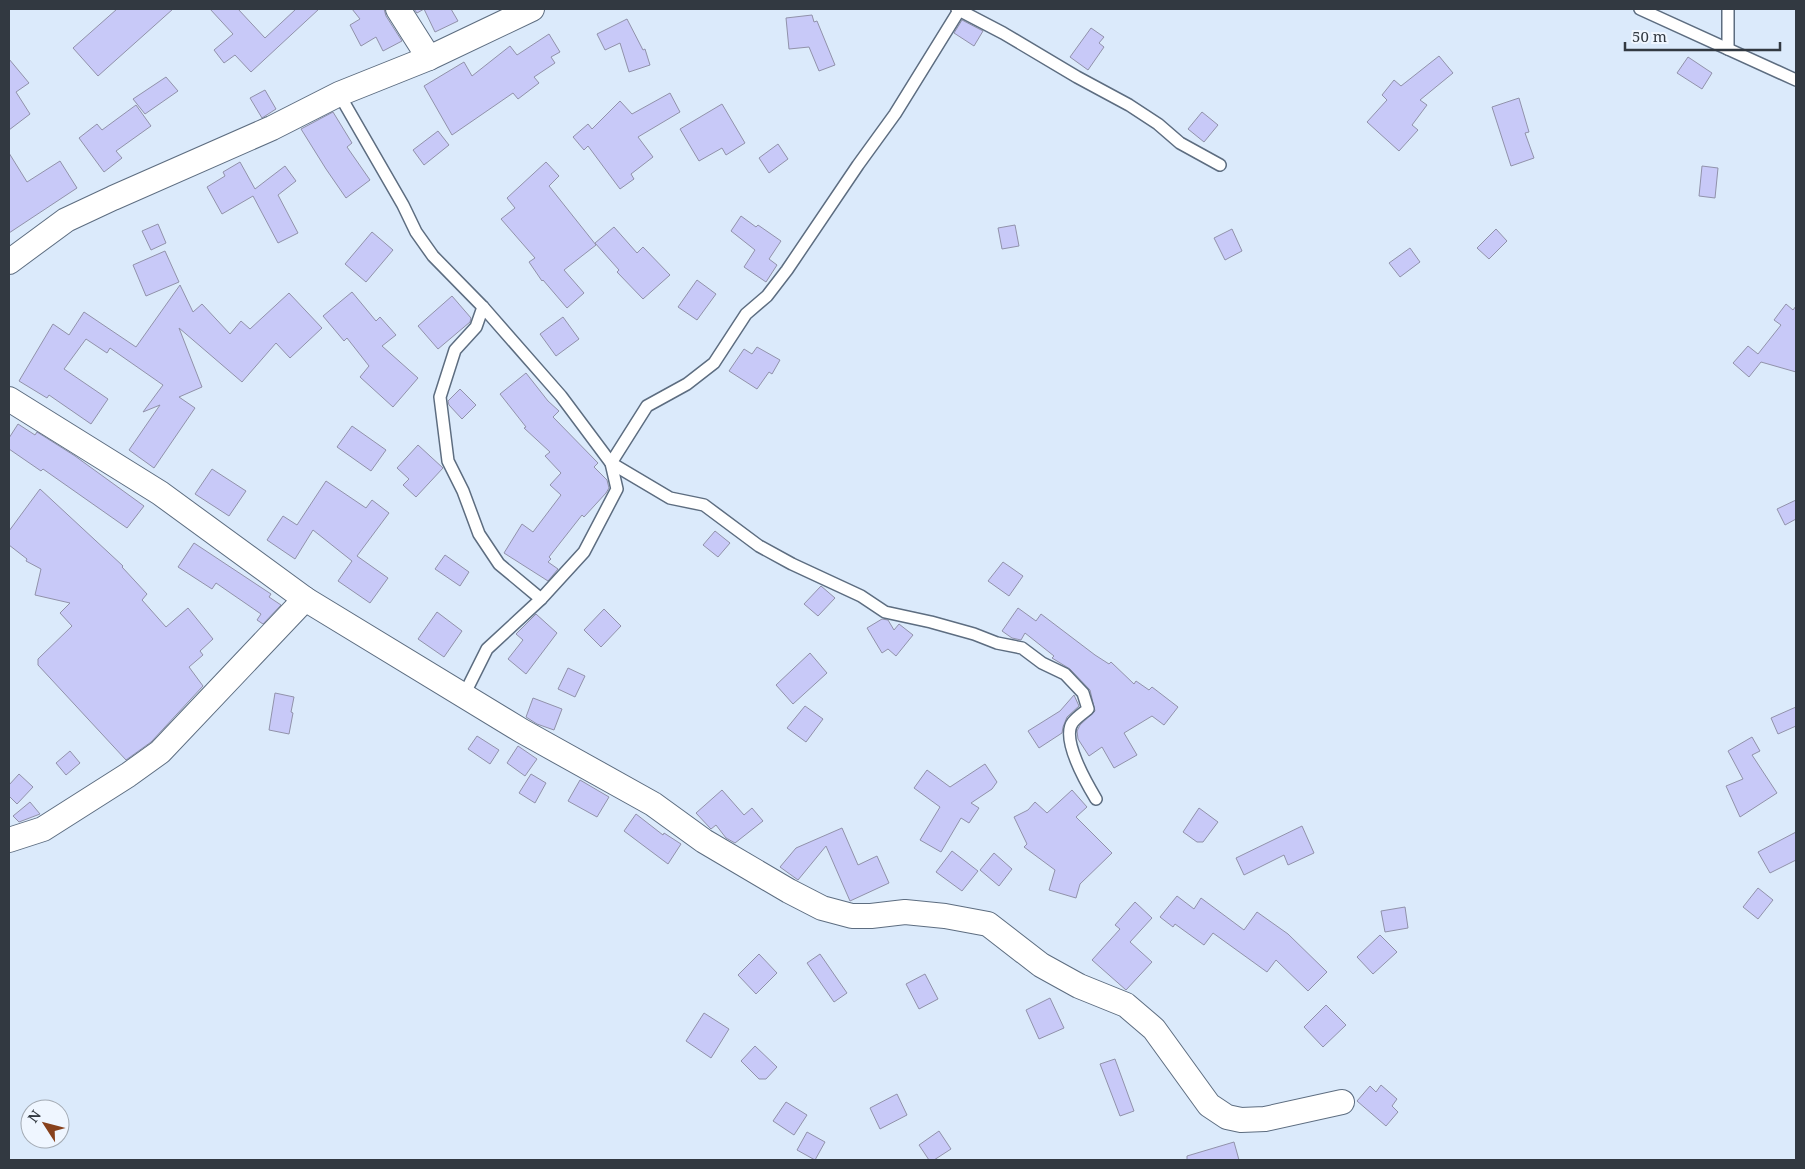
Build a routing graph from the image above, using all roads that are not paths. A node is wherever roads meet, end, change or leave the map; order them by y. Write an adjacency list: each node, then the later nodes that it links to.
1 (398, 9): 7 (street)
2 (532, 9): 7 (street)
3 (959, 9): 10 (lane); 14 (lane)
4 (1640, 9): 6 (lane)
5 (1728, 9): 6 (lane)
6 (1728, 49): 8 (lane)
7 (429, 58): 9 (street)
8 (1796, 80)
9 (339, 94): 11 (street); 12 (lane)
10 (1220, 165)
11 (9, 262)
12 (483, 307): 14 (lane); 16 (lane)
13 (9, 399): 15 (street)
14 (611, 463): 16 (lane); 18 (lane)
15 (306, 599): 17 (street); 19 (street)
16 (541, 599): 17 (lane)
17 (464, 695): 20 (street)
18 (1096, 800)
19 (9, 840)
20 (1342, 1102)

